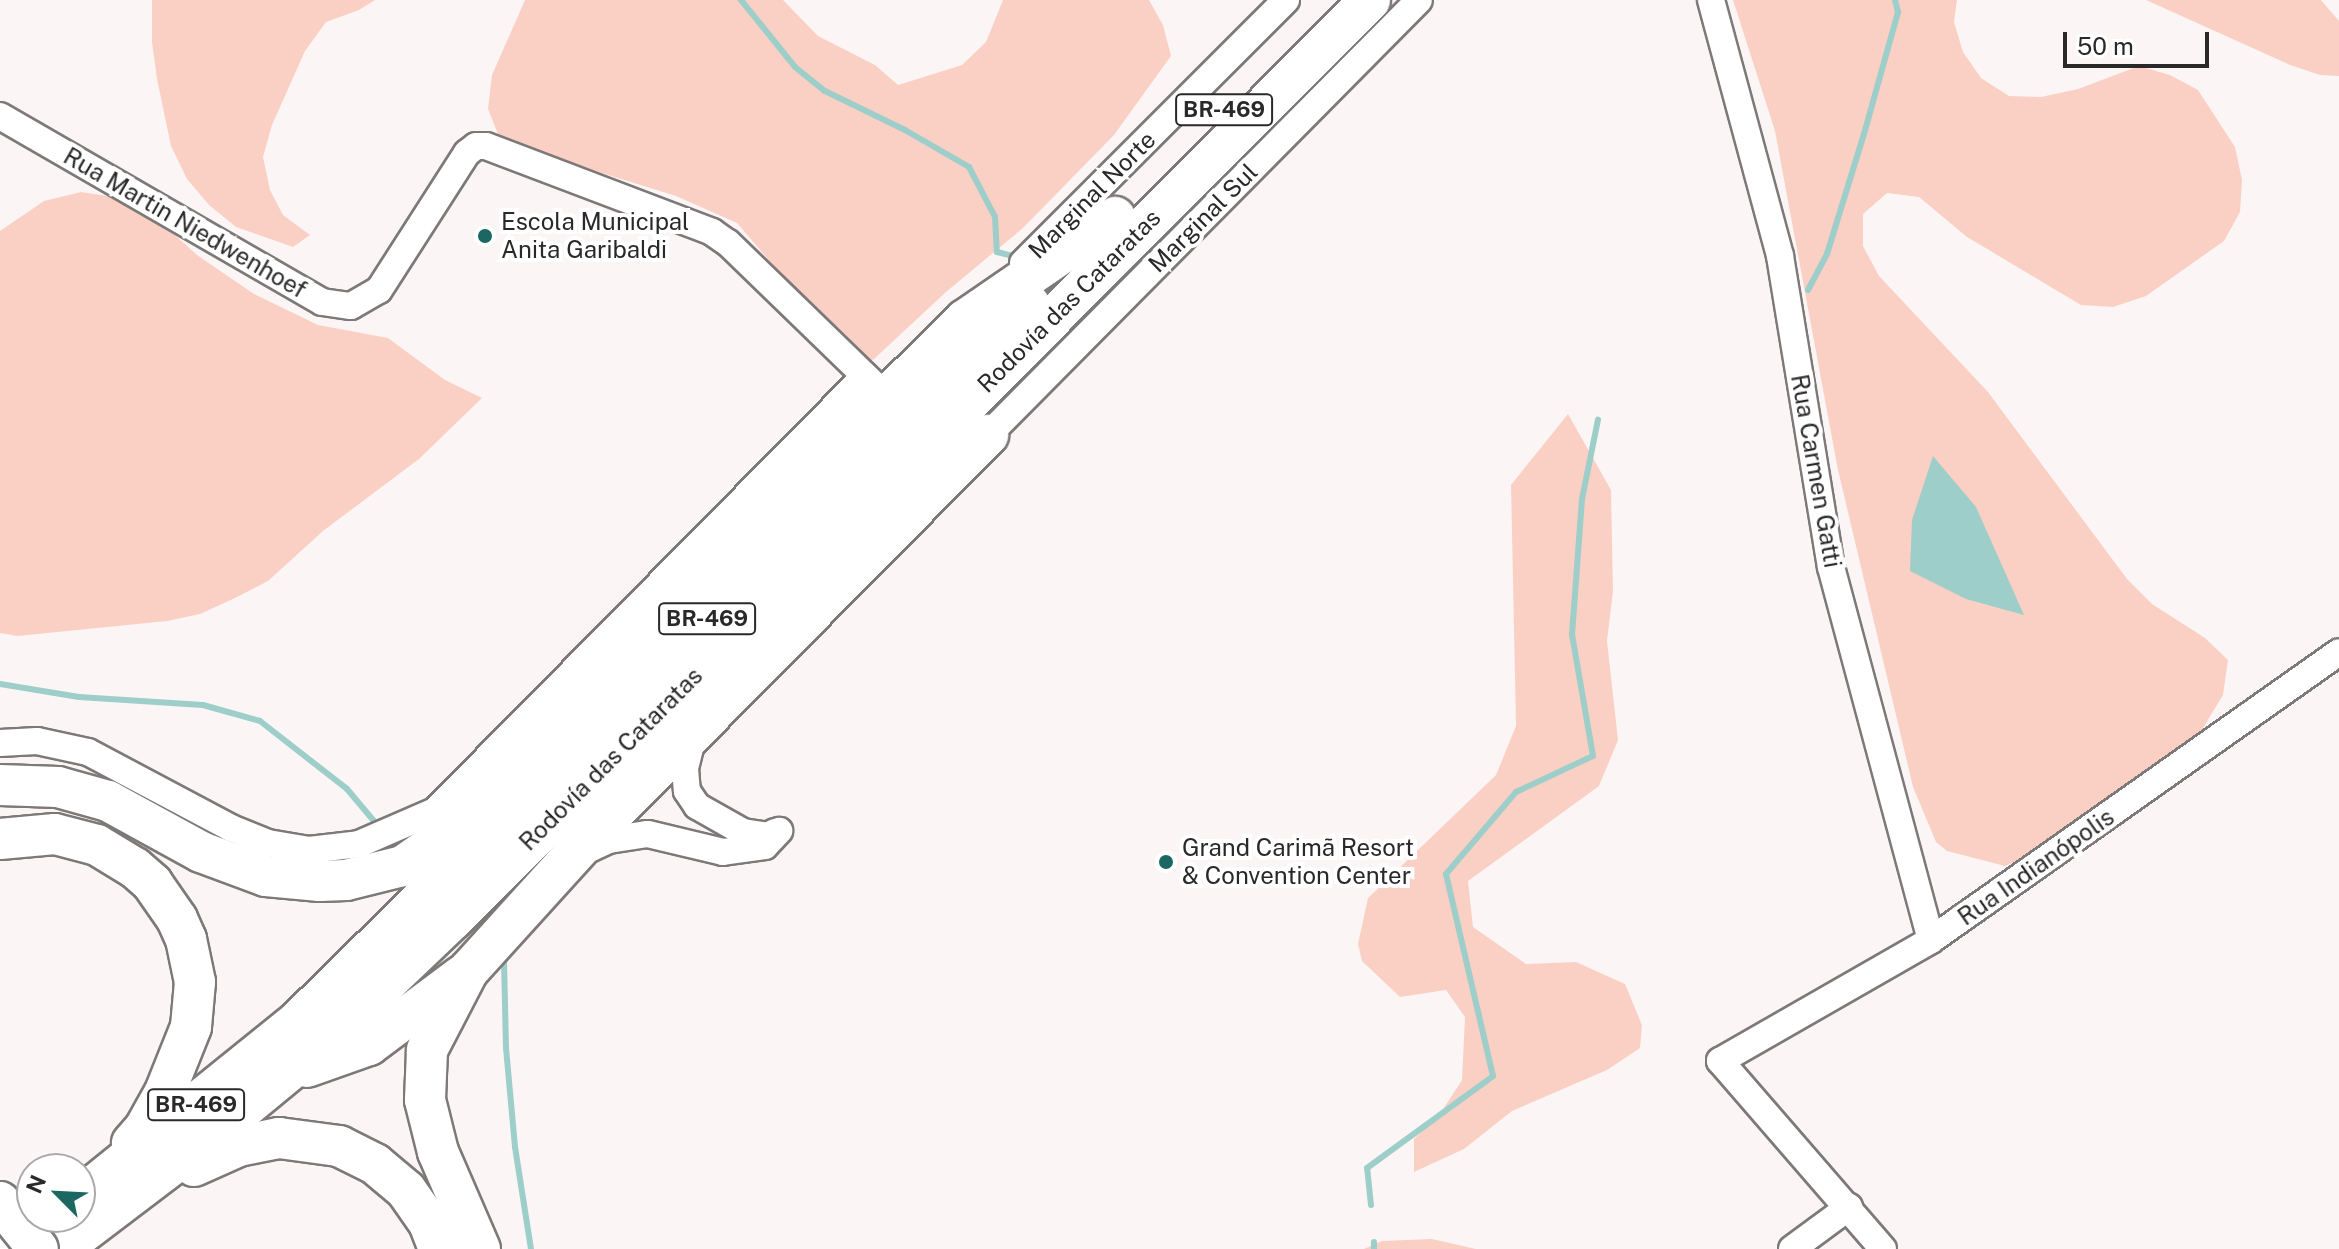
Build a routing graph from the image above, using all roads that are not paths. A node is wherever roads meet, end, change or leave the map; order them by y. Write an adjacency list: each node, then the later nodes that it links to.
1 (1286, 0): 8 (street, Marginal Norte)
2 (1331, 0): 7 (highway, Rodovía das Cataratas / BR-469)
3 (1370, 0): 11 (highway, Rodovía das Cataratas / BR-469)
4 (1419, 0): 10 (street, Marginal Sul)
5 (1711, 0): 18 (street, Rua Carmen Gatti)
6 (0, 116): 9 (street, Rua Martin Niedwenhoef)
7 (1115, 217): 8 (highway); 22 (highway, Rodovía das Cataratas / BR-469)
8 (965, 320): 9 (highway)
9 (876, 387): 14 (street); 15 (highway)
10 (988, 435): 11 (highway); 13 (highway)
11 (868, 502): 20 (highway, Rodovía das Cataratas / BR-469)
12 (2339, 652): 18 (street, Rua Indianópolis)
13 (694, 731): 17 (highway); 17 (street)
14 (0, 743)
15 (0, 785)
16 (0, 839): 21 (highway)
17 (568, 860): 19 (highway)
18 (1931, 940): 25 (street, Rua Indianópolis)
19 (468, 971): 20 (highway); 31 (highway)
20 (284, 1075): 23 (highway, Rodovía das Cataratas / BR-469)
21 (96, 1181)
22 (96, 1184)
23 (139, 1190): 29 (highway, Rodovía das Cataratas / BR-469); 30 (highway)
24 (0, 1202): 28 (highway, bridge)
25 (1849, 1207): 32 (street); 33 (street)
26 (32, 1233): 27 (highway)
27 (11, 1249)
28 (38, 1249)
29 (61, 1249)
30 (439, 1249)
31 (480, 1249)
32 (1792, 1249)
33 (1883, 1249)

